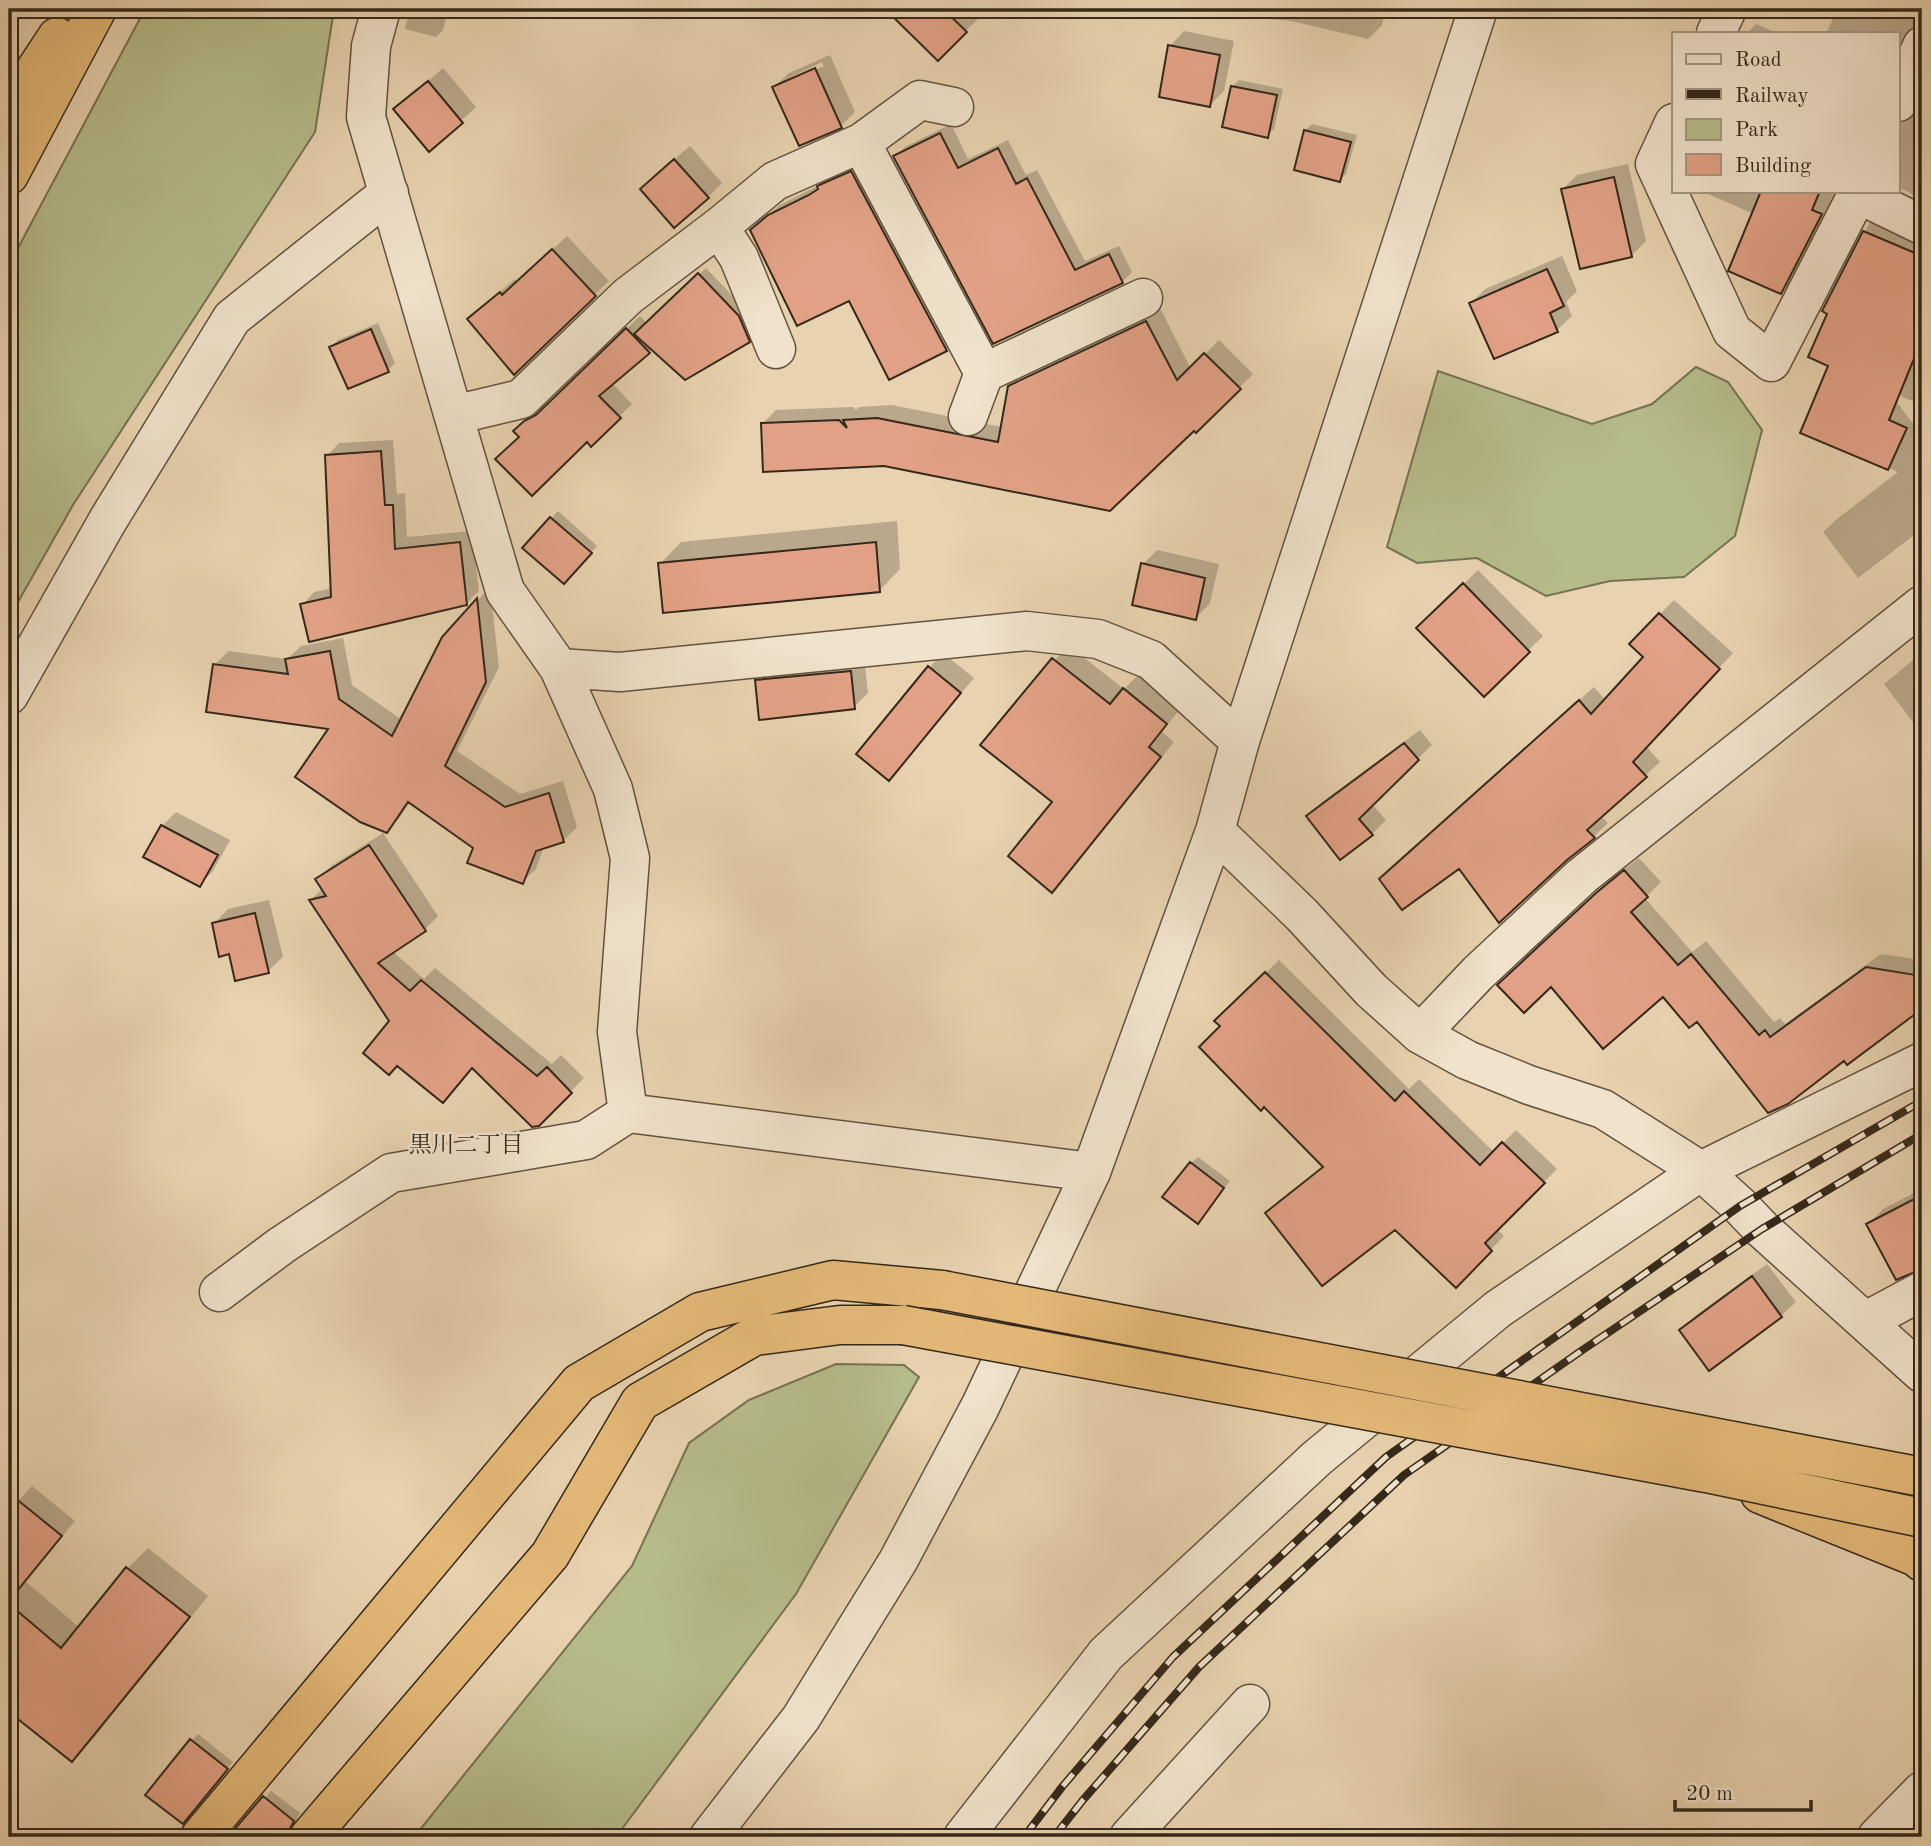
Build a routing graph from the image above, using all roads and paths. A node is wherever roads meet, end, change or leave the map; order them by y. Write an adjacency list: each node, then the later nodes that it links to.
1 (76, 9): 10 (highway)
2 (97, 9): 13 (highway)
3 (381, 9): 15 (street)
4 (1478, 9): 26 (street)
5 (1727, 9): 6 (street)
6 (1716, 32)
7 (1922, 46): 8 (street)
8 (1899, 100)
9 (954, 107): 12 (street)
10 (9, 110)
11 (1672, 127): 14 (street)
12 (861, 143): 17 (street); 20 (street)
13 (9, 175)
14 (1859, 192): 16 (street)
15 (389, 193): 21 (street); 25 (street)
16 (1922, 225)
17 (719, 227): 19 (street); 21 (street)
18 (1143, 298): 20 (street)
19 (776, 349)
20 (984, 373): 22 (street)
21 (454, 415): 24 (street)
22 (968, 416)
23 (1922, 605): 28 (street)
24 (559, 668): 26 (street); 30 (street)
25 (9, 695)
26 (1240, 741): 27 (street)
27 (1215, 831): 28 (street); 32 (street)
28 (1420, 1034): 31 (street)
29 (1922, 1062): 31 (street)
30 (628, 1113): 32 (street); 34 (street)
31 (1701, 1171): 35 (street); 46 (street)
32 (1091, 1172): 45 (street)
33 (1922, 1290): 35 (street)
34 (219, 1292)
35 (1866, 1321): 36 (street)
36 (1922, 1373)
37 (1706, 1472): 39 (highway, bridge); 40 (highway, bridge); 44 (highway, bridge)
38 (1922, 1477): 43 (highway, bridge)
39 (1922, 1518)
40 (1922, 1562)
41 (1250, 1704): 47 (street)
42 (1922, 1791): 48 (street)
43 (200, 1837)
44 (309, 1837)
45 (709, 1837)
46 (963, 1837)
47 (1129, 1837)
48 (1877, 1837)

